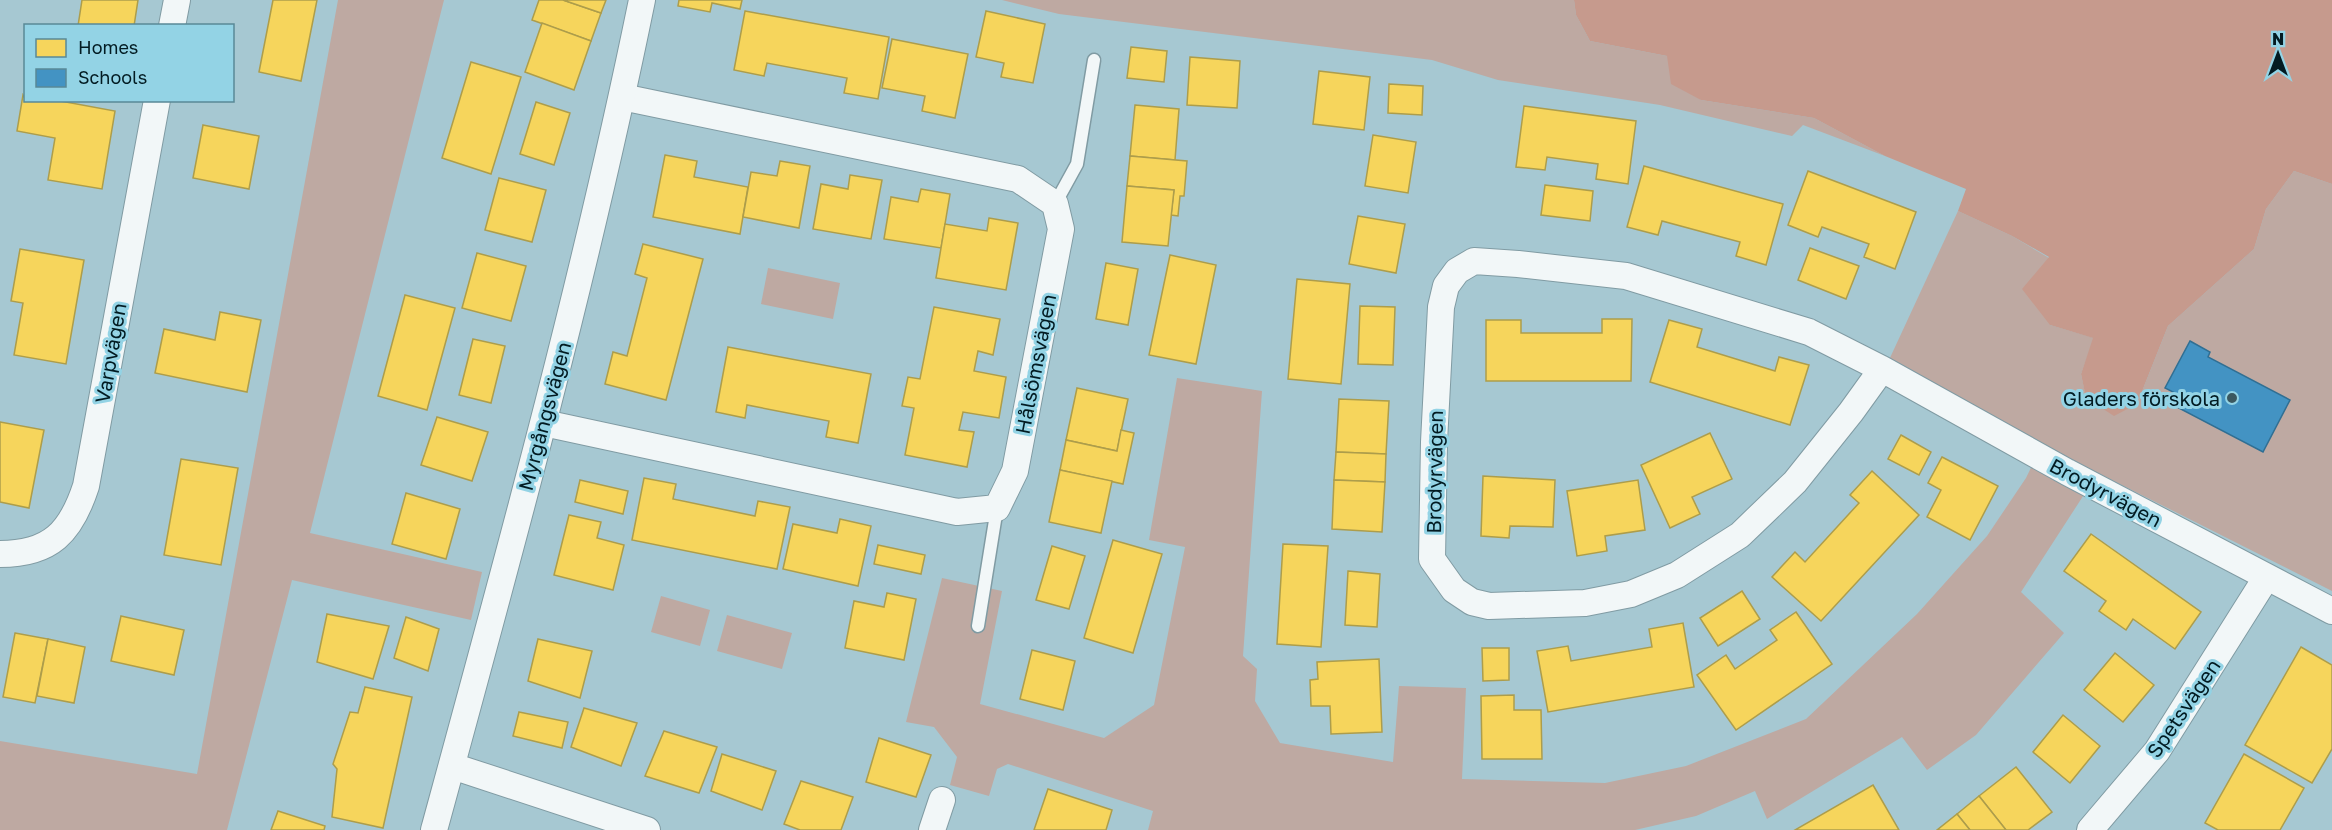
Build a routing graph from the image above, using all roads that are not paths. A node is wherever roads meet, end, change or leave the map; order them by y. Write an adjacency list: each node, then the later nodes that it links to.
1 (177, 0): 3 (street)
2 (642, 0): 5 (street, Myrgångsvägen)
3 (172, 24)
4 (1094, 60): 7 (lane)
5 (622, 98): 7 (street); 9 (street, Myrgångsvägen)
6 (157, 102): 11 (street, Varpvägen)
7 (1055, 204): 10 (street, Hålsömsvägen)
8 (1882, 369): 8 (street, Brodyrvägen); 12 (street, Brodyrvägen)
9 (544, 423): 10 (street); 15 (street, Myrgångsvägen)
10 (997, 508): 14 (lane)
11 (0, 554)
12 (2266, 578): 13 (street, Brodyrvägen); 20 (street, Spetsvägen)
13 (2332, 611)
14 (978, 626)
15 (452, 766): 17 (street, Myrgångsvägen); 18 (street)
16 (942, 800): 19 (street)
17 (434, 830)
18 (647, 830)
19 (932, 830)
20 (2090, 830)

